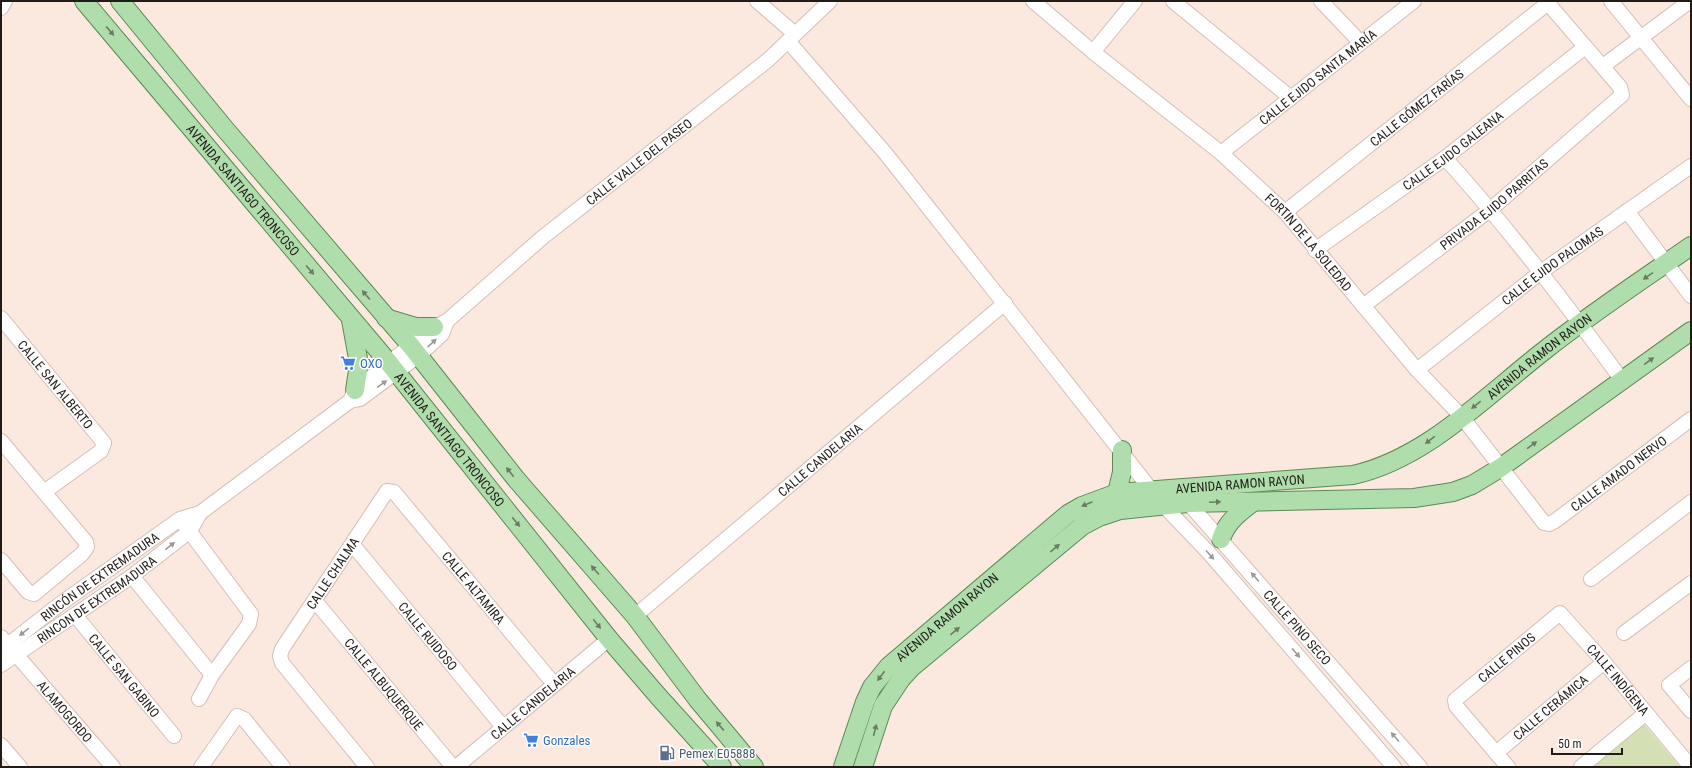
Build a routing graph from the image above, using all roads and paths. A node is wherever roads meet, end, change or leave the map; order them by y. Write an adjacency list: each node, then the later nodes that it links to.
1 (5, 1): 14 (street)
2 (84, 1): 36 (main road, AVENIDA SANTIAGO TRONCOSO, one-way to 36)
3 (758, 1): 15 (street, CALLE PINO SECO)
4 (830, 1): 15 (street, CALLE VALLE DEL PASEO)
5 (1033, 1): 19 (street, FORTIN DE LA SOLEDAD)
6 (1135, 1): 19 (street)
7 (1173, 1): 22 (street)
8 (1321, 1): 17 (street)
9 (1414, 1): 17 (street, CALLE EJIDO SANTA MARÍA)
10 (1611, 1): 16 (street)
11 (1690, 1): 16 (street)
12 (1547, 2): 18 (street); 28 (street, CALLE GÓMEZ FARÍAS)
13 (123, 3): 38 (main road, AVENIDA SANTIAGO TRONCOSO, one-way to 13)
14 (1, 8)
15 (792, 38): 34 (street, CALLE PINO SECO); 39 (street, CALLE VALLE DEL PASEO)
16 (1640, 38): 20 (street); 21 (street)
17 (1360, 42): 22 (street, CALLE EJIDO SANTA MARÍA)
18 (1585, 47): 20 (street); 24 (street, CALLE EJIDO GALEANA)
19 (1093, 52): 23 (street, FORTIN DE LA SOLEDAD)
20 (1604, 66): 26 (street, PRIVADA EJIDO PARRITAS)
21 (1689, 92)
22 (1291, 98): 23 (street, CALLE EJIDO SANTA MARÍA)
23 (1220, 153): 28 (street, FORTIN DE LA SOLEDAD)
24 (1445, 158): 26 (street); 30 (street, CALLE EJIDO GALEANA)
25 (1691, 166): 27 (street, CALLE EJIDO PALOMAS)
26 (1491, 209): 32 (street); 35 (street, PRIVADA EJIDO PARRITAS)
27 (1627, 211): 31 (street); 32 (street, CALLE EJIDO PALOMAS)
28 (1285, 212): 30 (street, FORTIN DE LA SOLEDAD)
29 (1691, 246): 31 (main road, AVENIDA RAMON RAYON)
30 (1315, 250): 35 (street, FORTIN DE LA SOLEDAD)
31 (1666, 263): 33 (street); 40 (main road, AVENIDA RAMON RAYON, one-way to 40)
32 (1541, 272): 40 (street); 44 (street, CALLE EJIDO PALOMAS)
33 (1691, 296)
34 (1005, 303): 50 (street, CALLE PINO SECO); 74 (street, CALLE CANDELARIA)
35 (1363, 306): 44 (street, FORTIN DE LA SOLEDAD)
36 (350, 317): 43 (main road, AVENIDA SANTIAGO TRONCOSO); 46 (main road)
37 (1, 318): 54 (street, CALLE SAN ALBERTO)
38 (386, 318): 39 (main road); 42 (main road, AVENIDA SANTIAGO TRONCOSO)
39 (440, 324): 42 (street, CALLE VALLE DEL PASEO)
40 (1580, 324): 45 (street); 47 (main road, AVENIDA RAMON RAYON, one-way to 47)
41 (1691, 331): 45 (main road, AVENIDA RAMON RAYON, one-way to 41)
42 (411, 354): 43 (street, CALLE VALLE DEL PASEO); 74 (main road, AVENIDA SANTIAGO TRONCOSO, one-way to 42)
43 (393, 368): 46 (street, CALLE VALLE DEL PASEO); 76 (main road, AVENIDA SANTIAGO TRONCOSO, one-way to 76)
44 (1417, 370): 47 (street, FORTIN DE LA SOLEDAD)
45 (1622, 380): 51 (main road, AVENIDA RAMON RAYON, one-way to 45)
46 (353, 396): 61 (street, CALLE VALLE DEL PASEO)
47 (1462, 417): 51 (street, FORTIN DE LA SOLEDAD); 52 (main road, AVENIDA RAMON RAYON, one-way to 52)
48 (1691, 419): 63 (street, CALLE AMADO NERVO)
49 (1, 441): 54 (street)
50 (1122, 450): 53 (street, CALLE PINO SECO); 56 (main road)
51 (1500, 468): 57 (main road, AVENIDA RAMON RAYON); 63 (street, FORTIN DE LA SOLEDAD)
52 (1174, 488): 53 (main road, AVENIDA RAMON RAYON); 59 (street, CALLE PINO SECO)
53 (1152, 490): 56 (main road, AVENIDA RAMON RAYON); 60 (street, CALLE PINO SECO)
54 (44, 492): 67 (street)
55 (394, 492): 66 (street, CALLE CHALMA); 82 (street, CALLE ALTAMIRA)
56 (1117, 493): 98 (main road, AVENIDA RAMON RAYON, one-way to 98)
57 (1253, 502): 59 (main road, AVENIDA RAMON RAYON, one-way to 57); 65 (main road)
58 (1691, 502): 69 (street)
59 (1188, 503): 60 (main road, AVENIDA RAMON RAYON); 65 (street, CALLE PINO SECO)
60 (1164, 506): 99 (main road, AVENIDA RAMON RAYON, one-way to 60); 100 (street, CALLE PINO SECO, one-way to 100)
61 (200, 513): 62 (street, RINCÓN DE EXTREMADURA); 64 (street)
62 (180, 519): 64 (street); 77 (street, RINCÓN DE EXTREMADURA, one-way to 77)
63 (1544, 523)
64 (190, 531): 68 (street, RINCON DE EXTREMADURA, one-way to 64); 81 (street)
65 (1221, 539): 101 (street, CALLE PINO SECO, one-way to 65)
66 (353, 545): 71 (street, CALLE CHALMA); 86 (street, CALLE RUIDOSO)
67 (1, 560)
68 (132, 576): 73 (street, RINCON DE EXTREMADURA); 81 (street)
69 (1591, 578)
70 (1691, 583): 75 (street)
71 (314, 601): 94 (street, CALLE CHALMA); 95 (street, CALLE ALBUQUERQUE)
72 (1560, 613): 78 (street, CALLE INDÍGENA); 89 (street, CALLE PINOS)
73 (75, 615): 77 (street, RINCON DE EXTREMADURA); 87 (street, CALLE SAN GABINO)
74 (635, 616): 97 (main road, AVENIDA SANTIAGO TRONCOSO, one-way to 74)
75 (1624, 633)
76 (609, 639): 82 (street, CALLE CANDELARIA); 96 (main road, AVENIDA SANTIAGO TRONCOSO)
77 (7, 647): 79 (street, RINCON DE EXTREMADURA); 91 (street, ALAMOGORDO)
78 (1604, 662): 85 (street, CALLE INDÍGENA); 89 (street, CALLE CERÁMICA)
79 (1, 665)
80 (1691, 668): 84 (street)
81 (212, 675): 83 (street)
82 (554, 684): 86 (street, CALLE CANDELARIA)
83 (199, 699)
84 (1691, 711)
85 (1646, 713): 103 (street); 104 (street, CALLE INDÍGENA)
86 (503, 727): 95 (street, CALLE CANDELARIA)
87 (174, 736)
88 (1, 745): 90 (street)
89 (1496, 753): 102 (street)
90 (20, 767)
91 (112, 767)
92 (201, 767): 93 (street)
93 (283, 767)
94 (367, 767)
95 (455, 767)
96 (722, 767)
97 (754, 767)
98 (843, 767)
99 (863, 767)
100 (1394, 767)
101 (1420, 767)
102 (1508, 767)
103 (1581, 767)
104 (1691, 767)

